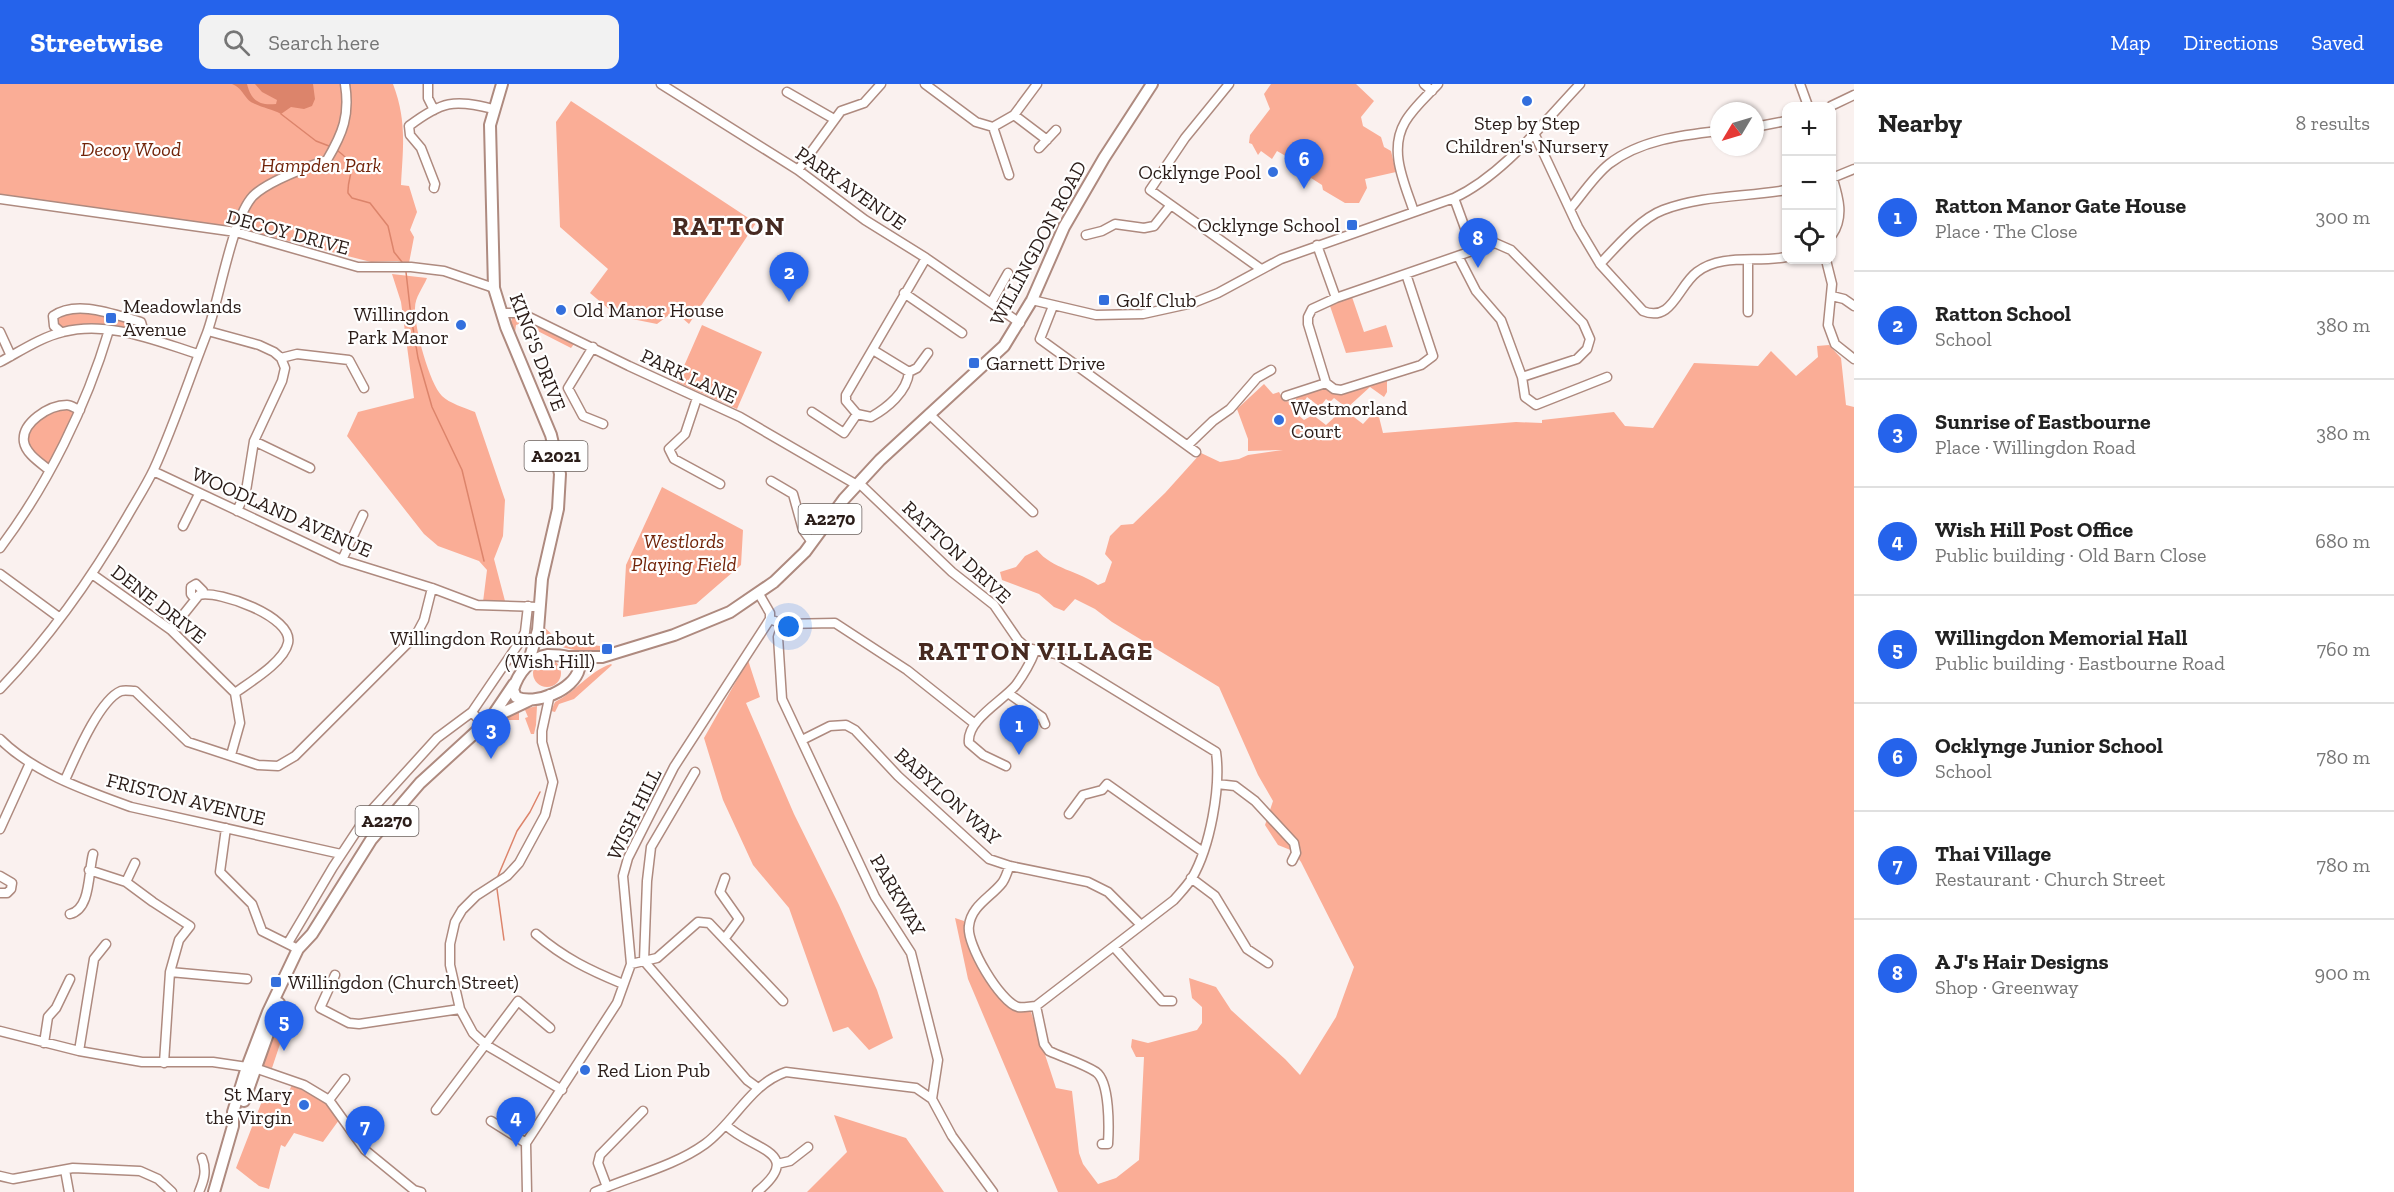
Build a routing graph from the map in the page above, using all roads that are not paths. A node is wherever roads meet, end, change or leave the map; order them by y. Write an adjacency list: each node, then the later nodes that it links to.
1 (345, 84): 44 (street)
2 (428, 84): 20 (street)
3 (502, 84): 19 (main road, KING'S DRIVE / A2021)
4 (661, 84): 32 (street, PARK AVENUE)
5 (881, 84): 22 (street)
6 (925, 84): 25 (street)
7 (1037, 84): 21 (street)
8 (1152, 84): 61 (main road, WILLINGDON ROAD / A2270)
9 (1424, 84): 14 (street)
10 (1438, 84): 14 (street)
11 (1580, 84): 28 (street)
12 (1800, 84): 17 (street)
13 (1225, 85): 40 (street)
14 (1432, 91): 42 (street)
15 (787, 92): 22 (street)
16 (1854, 95): 18 (street)
17 (1807, 102)
18 (1836, 104)
19 (493, 109): 20 (street); 57 (main road, KING'S DRIVE / A2021)
20 (434, 110): 35 (street)
21 (1014, 115): 25 (street); 29 (street)
22 (834, 119): 32 (street)
23 (1782, 122): 24 (street)
24 (1764, 125)
25 (993, 127): 33 (street)
26 (1056, 130): 29 (street)
27 (1710, 132): 41 (street)
28 (1534, 133): 38 (street); 41 (street)
29 (1047, 140): 30 (street)
30 (1039, 148)
31 (1854, 169): 34 (street)
32 (798, 170): 50 (street, PARK AVENUE)
33 (1009, 175)
34 (1836, 176)
35 (434, 188)
36 (1836, 189): 43 (street)
37 (1782, 190): 52 (street)
38 (1454, 198): 42 (street); 47 (street)
39 (0, 199): 44 (street, DECOY DRIVE)
40 (1170, 206): 45 (street); 54 (street)
41 (1569, 210): 52 (street)
42 (1414, 212): 46 (street)
43 (1836, 229)
44 (236, 232): 57 (street, DECOY DRIVE); 69 (street)
45 (1086, 235)
46 (1317, 245): 54 (street); 60 (street)
47 (1473, 250): 48 (street); 84 (street)
48 (1458, 256): 56 (street); 84 (street)
49 (1782, 256): 51 (street)
50 (926, 258): 58 (street); 62 (street, PARK AVENUE)
51 (1748, 260): 52 (street); 65 (street)
52 (1600, 264)
53 (1827, 264): 59 (street)
54 (1261, 269): 64 (street)
55 (1008, 273): 62 (street)
56 (1406, 274): 60 (street); 86 (street)
57 (494, 288): 66 (main road, KING'S DRIVE / A2021)
58 (904, 293): 72 (street); 75 (street)
59 (1832, 296): 63 (street); 80 (street)
60 (1336, 298): 86 (street)
61 (1032, 300): 64 (street); 67 (main road, WILLINGDON ROAD / A2270)
62 (991, 303): 67 (street, PARK AVENUE)
63 (1853, 303)
64 (1053, 306): 96 (street)
65 (1748, 312)
66 (502, 313): 74 (street, PARK LANE); 117 (main road, KING'S DRIVE / A2021)
67 (1020, 323): 93 (main road, WILLINGDON ROAD / A2270)
68 (109, 330): 71 (street); 73 (street); 90 (street)
69 (208, 331): 77 (street); 79 (street)
70 (0, 332): 78 (street)
71 (61, 332): 73 (street); 78 (street)
72 (962, 333)
73 (137, 335): 77 (street)
74 (593, 347): 89 (street, PARK LANE); 94 (street)
75 (873, 350): 83 (street); 92 (street)
76 (928, 353): 83 (street)
77 (198, 354): 100 (street)
78 (11, 356): 81 (street)
79 (281, 358): 87 (street); 95 (street)
80 (1854, 359)
81 (0, 362)
82 (1271, 370): 96 (street)
83 (909, 372): 92 (street)
84 (1522, 377): 85 (street)
85 (1607, 377)
86 (1326, 383): 88 (street)
87 (364, 388)
88 (1286, 396)
89 (697, 398): 102 (street); 103 (street, PARK LANE)
90 (80, 410): 99 (street); 99 (street)
91 (812, 412): 92 (street)
92 (857, 414)
93 (929, 414): 103 (main road, WILLINGDON ROAD / A2270); 106 (street)
94 (603, 424)
95 (254, 441): 98 (street); 105 (street)
96 (1188, 446): 97 (street)
97 (1196, 452)
98 (310, 468)
99 (49, 470): 110 (street)
100 (153, 471): 104 (street, WOODLAND AVENUE); 113 (street)
101 (771, 481): 109 (street)
102 (720, 484)
103 (858, 484): 109 (main road, WILLINGDON ROAD / A2270); 123 (street, RATTON DRIVE)
104 (199, 494): 105 (street, WOODLAND AVENUE); 108 (street)
105 (237, 512): 111 (street, WOODLAND AVENUE)
106 (1034, 512)
107 (363, 515): 111 (street)
108 (183, 526)
109 (812, 542): 115 (main road, WILLINGDON ROAD / A2270)
110 (0, 548)
111 (342, 560): 114 (street, WOODLAND AVENUE)
112 (0, 574): 118 (street)
113 (93, 574): 118 (street); 121 (street, DENE DRIVE)
114 (432, 588): 116 (street, WOODLAND AVENUE); 142 (street)
115 (759, 594): 119 (street); 126 (main road, WILLINGDON ROAD / A2270)
116 (528, 606): 117 (street, WOODLAND AVENUE); 135 (street)
117 (540, 607): 122 (main road, KING'S DRIVE / A2021)
118 (60, 618): 130 (street)
119 (770, 619): 120 (street); 174 (street, WISH HILL)
120 (783, 624): 138 (street); 141 (street, PARKWAY)
121 (171, 630): 131 (street, DENE DRIVE); 131 (street)
122 (538, 630): 124 (main road); 127 (main road, KING'S DRIVE / A2021)
123 (1035, 651): 132 (street); 147 (street, RATTON DRIVE)
124 (556, 655): 125 (main road, WILLINGDON ROAD); 127 (main road)
125 (569, 657): 126 (main road, WILLINGDON ROAD / A2270); 128 (main road)
126 (602, 657): 128 (main road, WILLINGDON ROAD / A2270)
127 (528, 664): 129 (main road, KING'S DRIVE)
128 (578, 674): 133 (main road, WILLINGDON ROAD)
129 (515, 683): 134 (main road); 137 (main road, A2270)
130 (0, 689)
131 (235, 693): 142 (street)
132 (1008, 693): 138 (street); 139 (street)
133 (550, 694): 134 (main road, WILLINGDON ROAD); 136 (street)
134 (534, 699): 136 (street); 137 (main road, A2270)
135 (472, 712): 137 (street); 153 (street)
136 (546, 712): 183 (street)
137 (487, 722): 165 (main road, A2270)
138 (975, 724): 144 (street)
139 (1045, 724)
140 (0, 739): 143 (street, FRISTON AVENUE)
141 (802, 740): 156 (street, BABYLON WAY); 191 (street, PARKWAY)
142 (231, 755): 146 (street)
143 (30, 763): 146 (street, FRISTON AVENUE); 150 (street)
144 (1006, 766)
145 (695, 772): 172 (street)
146 (66, 780): 149 (street, FRISTON AVENUE)
147 (1216, 784): 151 (street); 154 (street)
148 (1069, 814): 151 (street)
149 (226, 828): 153 (street, FRISTON AVENUE); 168 (street)
150 (0, 829)
151 (1203, 852): 160 (street)
152 (93, 854): 157 (street)
153 (341, 854): 168 (street)
154 (1292, 861)
155 (135, 863): 161 (street)
156 (1010, 866): 164 (street, BABYLON WAY); 182 (street)
157 (89, 870): 161 (street); 163 (street)
158 (0, 876): 162 (street)
159 (725, 878): 167 (street)
160 (1191, 878): 164 (street); 173 (street)
161 (126, 882): 175 (street)
162 (0, 893)
163 (76, 916)
164 (1141, 925): 170 (street)
165 (312, 934): 171 (main road, A2270); 190 (main road, A2270)
166 (536, 934): 179 (street)
167 (725, 938): 172 (street); 180 (street)
168 (288, 943): 171 (street)
169 (106, 944): 188 (street)
170 (1114, 947): 181 (street); 182 (street)
171 (298, 949): 190 (main road, A2270)
172 (644, 961): 174 (street); 193 (street)
173 (1268, 963)
174 (632, 964): 179 (street)
175 (170, 972): 178 (street); 189 (street)
176 (335, 975): 183 (street)
177 (70, 979): 186 (street)
178 (247, 979)
179 (623, 984): 195 (street)
180 (783, 1001)
181 (1172, 1001)
182 (1036, 1006): 203 (street)
183 (460, 1009): 187 (street)
184 (550, 1028): 187 (street)
185 (0, 1031): 186 (street)
186 (44, 1043): 188 (street)
187 (486, 1045): 195 (street); 198 (street)
188 (79, 1051): 189 (street)
189 (164, 1063): 190 (street)
190 (251, 1068): 196 (street); 214 (main road, A2270)
191 (934, 1077): 194 (street); 197 (street, PARKWAY)
192 (345, 1079): 196 (street)
193 (758, 1088): 194 (street); 201 (street)
194 (916, 1088): 197 (street)
195 (562, 1090): 202 (street)
196 (329, 1100): 210 (street)
197 (932, 1100): 218 (street)
198 (436, 1110)
199 (643, 1111): 209 (street)
200 (490, 1121): 202 (street)
201 (727, 1126): 206 (street); 209 (street)
202 (526, 1143): 215 (street)
203 (1102, 1144)
204 (808, 1147): 206 (street)
205 (202, 1158): 213 (street)
206 (777, 1164): 217 (street)
207 (65, 1170): 208 (street); 211 (street); 212 (street)
208 (0, 1176)
209 (608, 1187): 216 (street)
210 (416, 1191)
211 (69, 1192)
212 (172, 1192)
213 (199, 1192)
214 (214, 1192)
215 (527, 1192)
216 (595, 1192)
217 (757, 1192)
218 (993, 1192)

